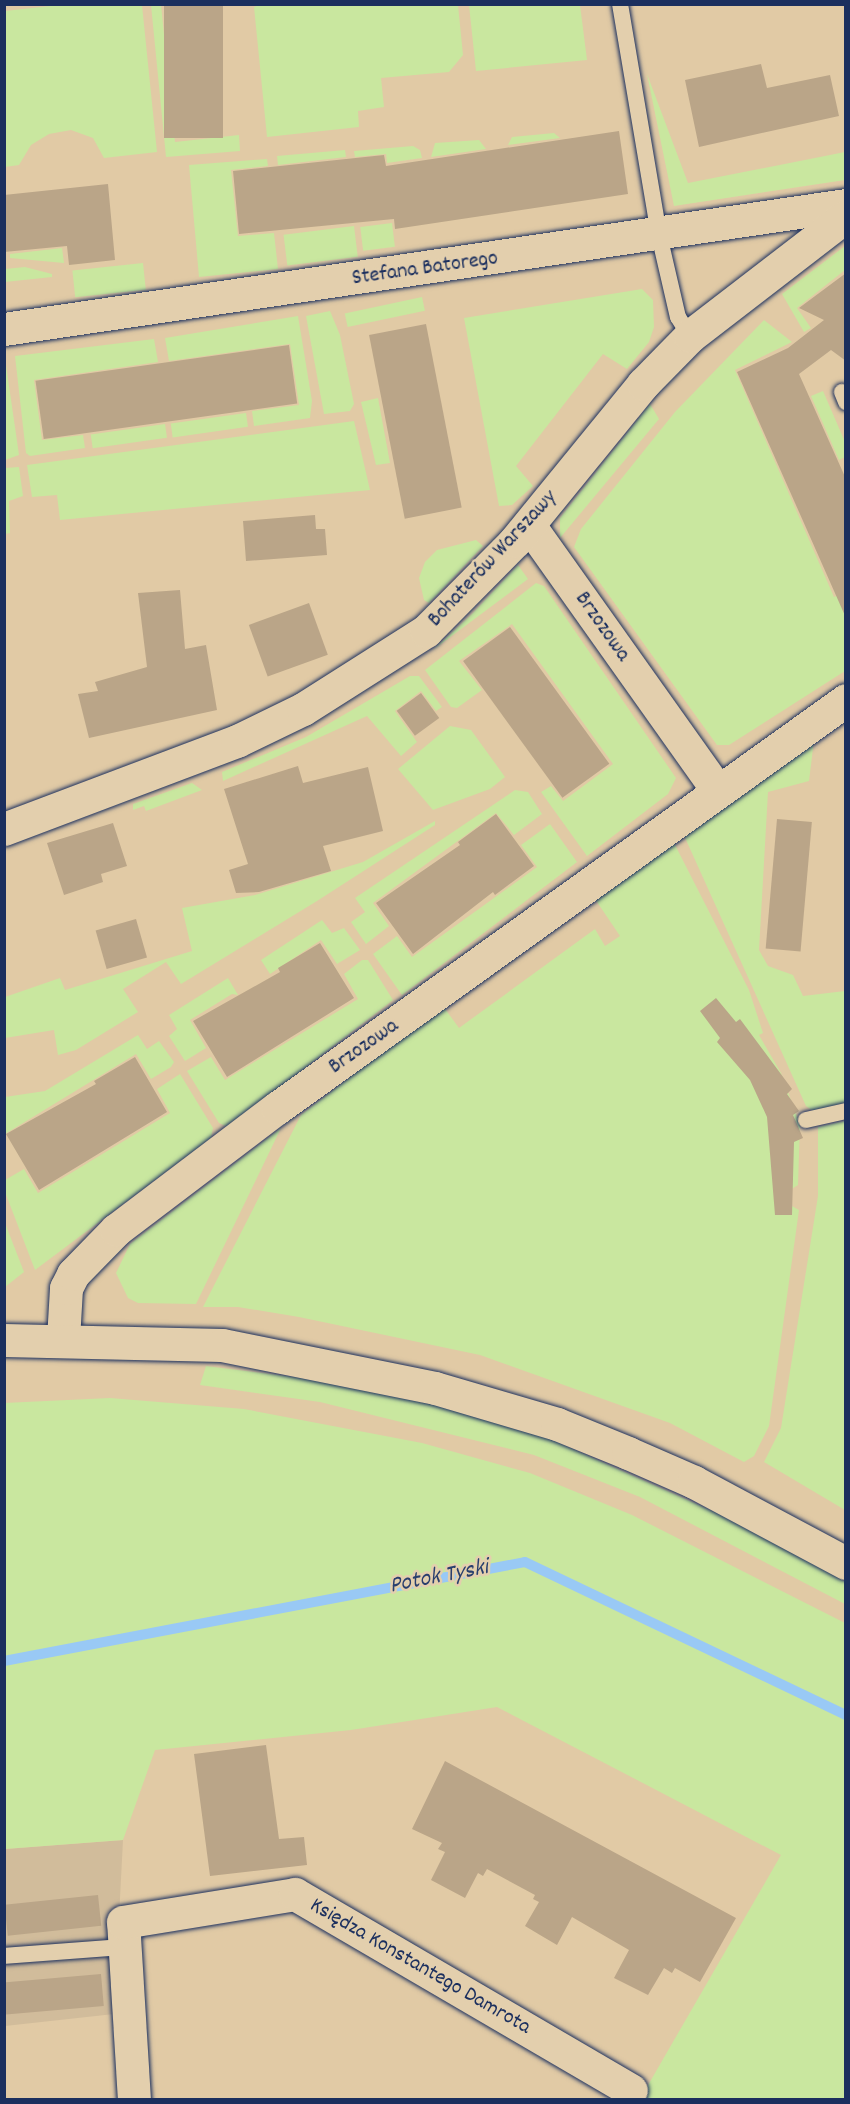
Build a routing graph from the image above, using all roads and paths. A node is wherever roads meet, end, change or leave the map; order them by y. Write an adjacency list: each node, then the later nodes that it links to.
1 (620, 4): 4 (lane)
2 (846, 206): 4 (street, Stefana Batorego)
3 (846, 216): 6 (street, Bohaterów Warszawy)
4 (659, 235): 5 (street, Stefana Batorego); 6 (lane)
5 (4, 329)
6 (690, 336): 7 (street, Bohaterów Warszawy)
7 (529, 525): 9 (street, Brzozowa); 10 (street, Bohaterów Warszawy)
8 (846, 699): 9 (street, Brzozowa)
9 (716, 788): 13 (street, Brzozowa)
10 (4, 829)
11 (846, 1112): 12 (lane)
12 (806, 1120)
13 (63, 1339): 14 (street); 15 (street)
14 (4, 1340)
15 (846, 1563)
16 (125, 1947): 17 (lane); 18 (street, Księdza Konstantego Damrota); 19 (street, Księdza Konstantego Damrota)
17 (4, 1956)
18 (631, 2090)
19 (134, 2100)

